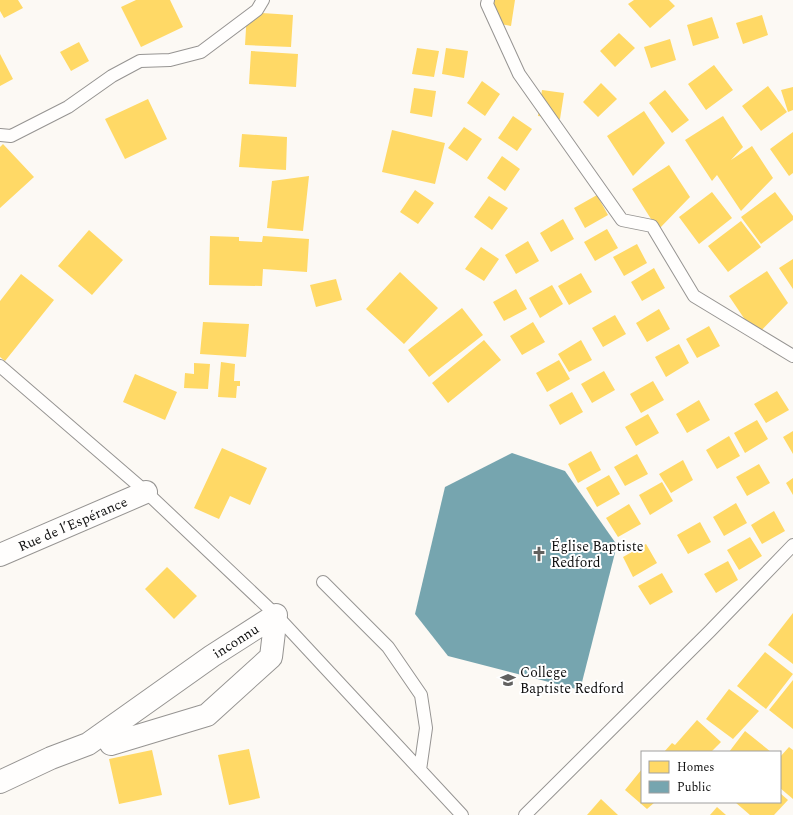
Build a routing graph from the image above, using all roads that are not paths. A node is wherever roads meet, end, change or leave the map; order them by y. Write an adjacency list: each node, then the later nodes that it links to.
1 (262, 0): 3 (lane)
2 (488, 0): 4 (lane)
3 (0, 135)
4 (793, 356)
5 (0, 366): 6 (lane)
6 (146, 492): 8 (street, Rue de l’Espérance); 10 (lane)
7 (793, 545): 15 (lane)
8 (0, 555)
9 (323, 582): 12 (lane)
10 (276, 615): 11 (street, inconnu); 12 (lane); 13 (street, inconnu)
11 (111, 744)
12 (420, 770): 14 (lane)
13 (0, 782)
14 (462, 815)
15 (525, 815)

